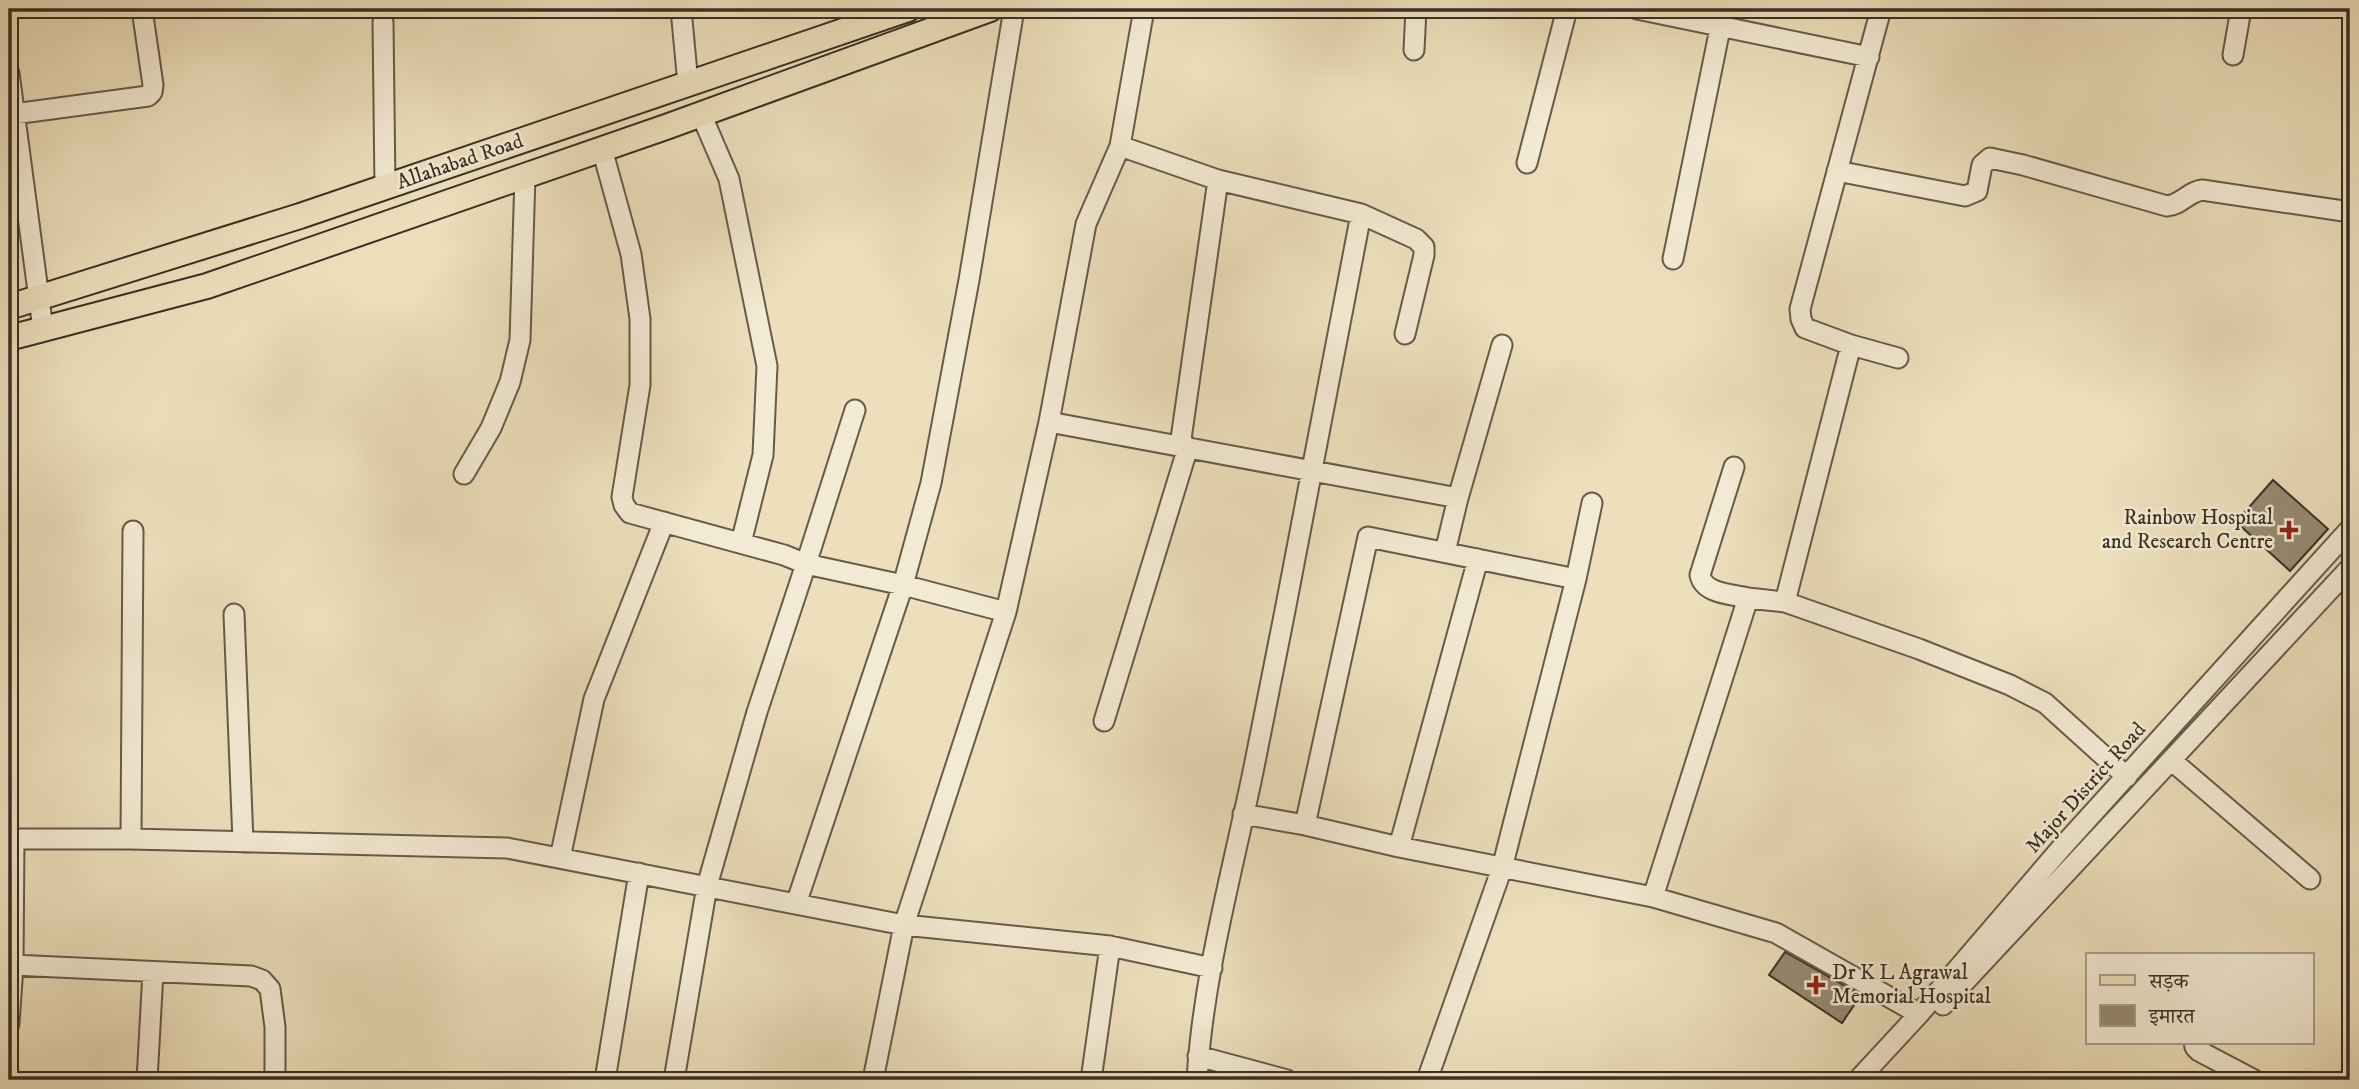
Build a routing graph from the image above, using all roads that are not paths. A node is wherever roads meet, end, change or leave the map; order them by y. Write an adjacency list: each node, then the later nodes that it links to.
1 (142, 9): 20 (street)
2 (681, 9): 18 (street)
3 (908, 9): 18 (main road, Allahabad Road)
4 (990, 9): 19 (main road)
5 (1014, 9): 56 (street)
6 (1144, 9): 21 (street)
7 (1416, 9): 14 (street)
8 (1567, 9): 23 (street)
9 (1637, 9): 12 (street)
10 (1881, 9): 16 (street)
11 (2241, 9): 15 (street)
12 (1723, 18): 16 (street); 30 (street)
13 (383, 22): 27 (street)
14 (1414, 50)
15 (2233, 55)
16 (1869, 57): 24 (street)
17 (9, 72): 20 (street)
18 (688, 84): 27 (main road, Allahabad Road)
19 (701, 114): 22 (main road); 50 (street)
20 (13, 126): 31 (street)
21 (1120, 146): 26 (street); 40 (street)
22 (602, 149): 25 (main road); 47 (street)
23 (1527, 163)
24 (1837, 171): 28 (street); 37 (street)
25 (525, 176): 33 (main road); 44 (street)
26 (1218, 180): 29 (street); 41 (street)
27 (385, 187): 31 (main road, Allahabad Road)
28 (2350, 212)
29 (1361, 214): 34 (street); 43 (street)
30 (1673, 259)
31 (39, 299): 32 (main road, Allahabad Road); 33 (street)
32 (9, 307)
33 (43, 329): 35 (main road)
34 (1405, 334)
35 (9, 338)
36 (1502, 345): 45 (street)
37 (1851, 345): 38 (street); 58 (street)
38 (1898, 358)
39 (855, 410): 53 (street)
40 (1049, 422): 41 (street); 59 (street)
41 (1184, 447): 43 (street); 61 (street)
42 (1734, 467): 57 (street)
43 (1313, 470): 45 (street); 64 (street)
44 (464, 474)
45 (1458, 498): 51 (street)
46 (1592, 503): 55 (street)
47 (664, 522): 50 (street); 70 (street)
48 (2350, 529): 63 (street, Major District Road)
49 (133, 531): 67 (street)
50 (741, 543): 53 (street)
51 (1445, 552): 52 (street); 65 (street)
52 (1478, 559): 55 (street); 69 (street)
53 (806, 564): 56 (street); 74 (street)
54 (2350, 568): 62 (street)
55 (1576, 579): 71 (street)
56 (903, 585): 59 (street); 76 (street)
57 (1748, 598): 58 (street); 75 (street)
58 (1785, 602): 63 (street)
59 (1006, 611): 77 (street)
60 (234, 614): 68 (street)
61 (1104, 721)
62 (2171, 760): 73 (street); 96 (street)
63 (2127, 777): 82 (street, Major District Road)
64 (1243, 814): 65 (street); 80 (street)
65 (1306, 825): 69 (street)
66 (12, 839): 67 (street); 79 (street)
67 (131, 839): 68 (street)
68 (243, 842): 70 (street)
69 (1399, 847): 71 (street)
70 (560, 858): 72 (street)
71 (1502, 868): 75 (street); 94 (street)
72 (639, 873): 74 (street); 88 (street)
73 (2310, 879)
74 (707, 886): 76 (street); 89 (street)
75 (1653, 897): 82 (street)
76 (796, 904): 77 (street)
77 (904, 925): 78 (street); 90 (street)
78 (1110, 946): 80 (street); 91 (street)
79 (13, 965): 81 (street); 83 (street)
80 (1212, 968): 85 (street)
81 (153, 972): 86 (street); 87 (street)
82 (1920, 1014): 95 (street, Major District Road)
83 (9, 1024)
84 (2195, 1044): 97 (street)
85 (1198, 1056): 92 (street); 93 (street)
86 (147, 1080)
87 (275, 1080)
88 (604, 1080)
89 (674, 1080)
90 (873, 1080)
91 (1091, 1080)
92 (1197, 1080)
93 (1287, 1080)
94 (1427, 1080)
95 (1858, 1080)
96 (1872, 1080)
97 (2254, 1080)

